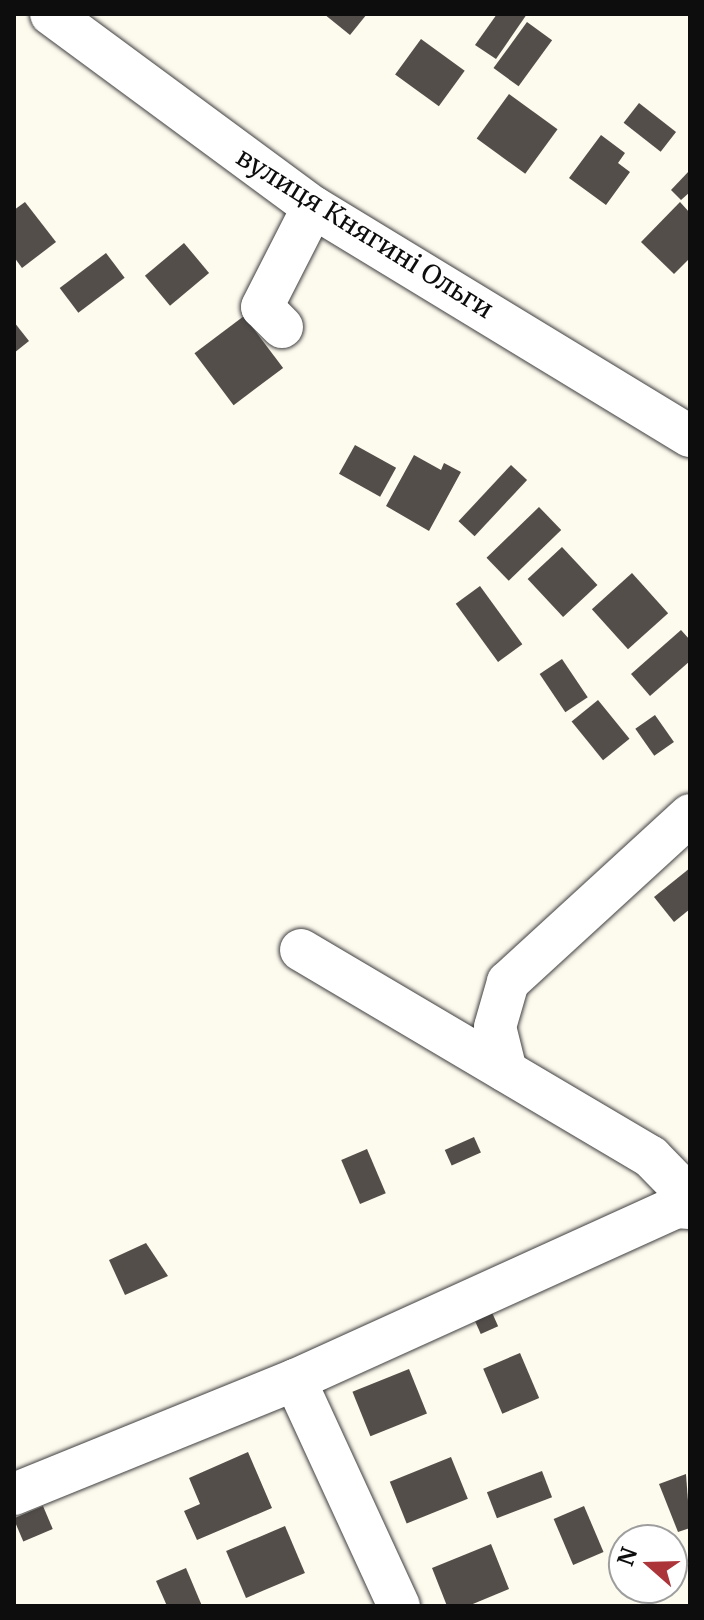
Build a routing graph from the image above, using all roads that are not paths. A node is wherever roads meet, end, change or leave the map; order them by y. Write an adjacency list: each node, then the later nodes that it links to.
1 (51, 14): 2 (street, вулиця Княгині Ольги)
2 (313, 207): 3 (street); 4 (street, вулиця Княгині Ольги)
3 (282, 327)
4 (690, 436)
5 (690, 815): 7 (street)
6 (301, 950): 7 (street)
7 (506, 1071): 8 (street)
8 (690, 1197)
9 (690, 1208): 10 (street)
10 (295, 1380): 11 (street); 12 (street)
11 (14, 1494)
12 (399, 1606)

